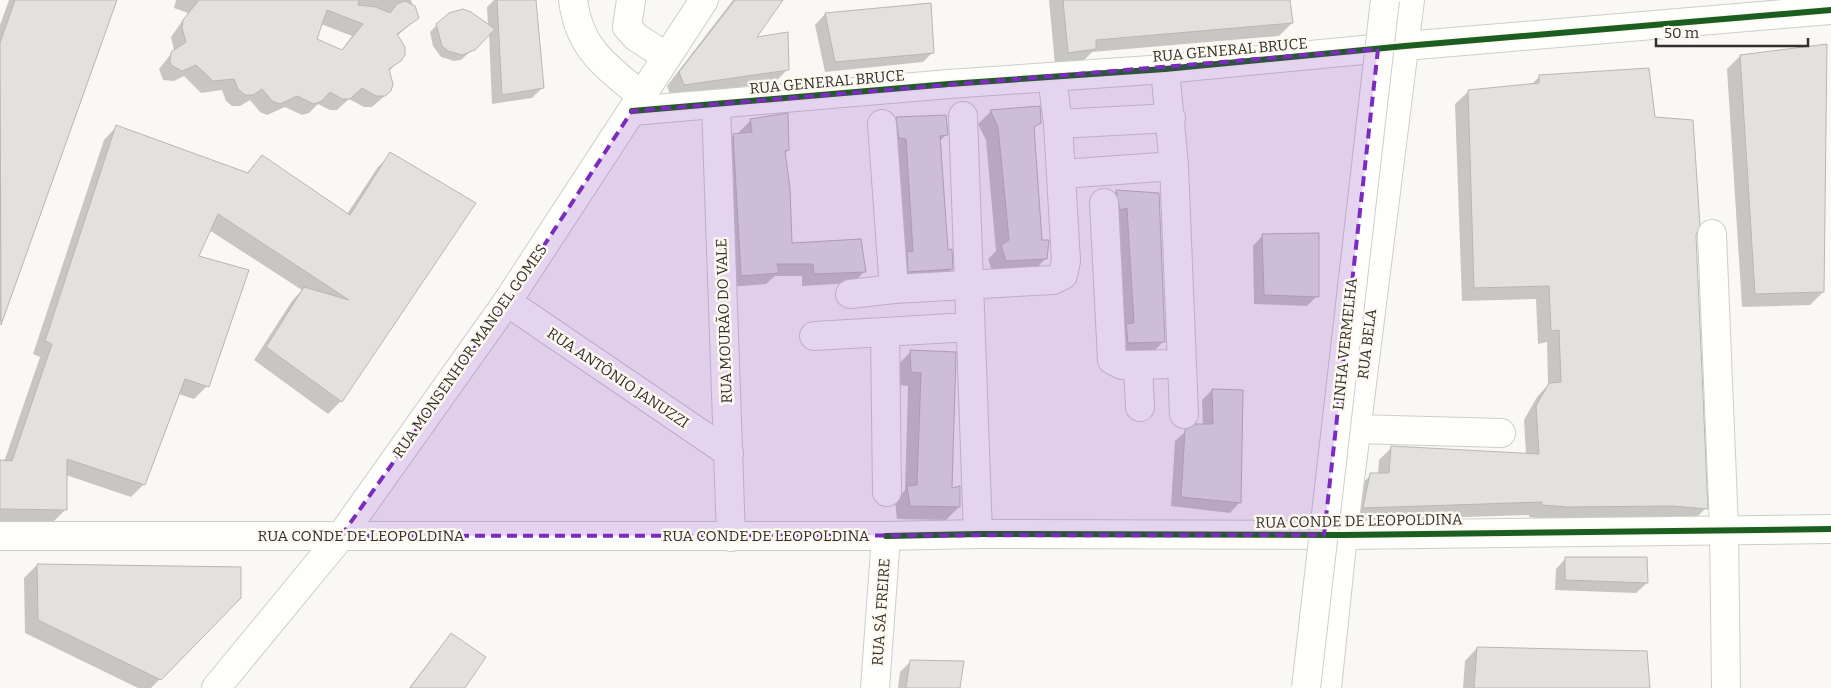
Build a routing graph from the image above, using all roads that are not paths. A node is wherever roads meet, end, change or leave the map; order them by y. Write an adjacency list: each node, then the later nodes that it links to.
1 (573, 0): 12 (main road)
2 (631, 0): 9 (main road)
3 (704, 0): 9 (main road, RUA MONSENHOR MANOEL GOMES)
4 (1385, 0): 47 (main road, LINHA VERMELHA, bridge)
5 (1393, 0): 48 (main road, LINHA VERMELHA)
6 (1410, 0): 8 (main road, RUA BELA)
7 (1831, 10): 8 (main road, RUA GENERAL BRUCE)
8 (1405, 46): 10 (main road, RUA GENERAL BRUCE); 33 (main road, RUA BELA)
9 (667, 57): 12 (main road, RUA MONSENHOR MANOEL GOMES)
10 (1165, 69): 11 (main road, RUA GENERAL BRUCE); 15 (main road)
11 (1052, 77): 13 (main road, RUA GENERAL BRUCE); 17 (main road)
12 (637, 103): 13 (main road, RUA GENERAL BRUCE); 25 (main road, RUA MONSENHOR MANOEL GOMES)
13 (716, 104): 35 (main road, RUA MOURÃO DO VALE)
14 (963, 116): 22 (main road)
15 (1171, 118): 17 (main road); 18 (main road)
16 (882, 124): 23 (main road)
17 (1058, 124): 19 (main road)
18 (1174, 166): 19 (main road); 29 (main road)
19 (1062, 174): 22 (main road)
20 (1104, 203): 30 (main road)
21 (1712, 234): 37 (main road)
22 (970, 284): 23 (main road); 26 (main road)
23 (894, 289): 24 (main road)
24 (850, 294)
25 (507, 302): 35 (main road, RUA ANTÔNIO JANUZZI); 42 (main road, RUA MONSENHOR MANOEL GOMES)
26 (970, 327): 27 (main road); 39 (main road)
27 (885, 332): 28 (main road); 36 (main road)
28 (814, 336)
29 (1182, 364): 30 (main road); 32 (main road)
30 (1138, 365): 31 (main road)
31 (1140, 407)
32 (1184, 414)
33 (1356, 429): 34 (main road); 40 (main road, RUA BELA)
34 (1501, 433)
35 (729, 453): 44 (main road, RUA MOURÃO DO VALE)
36 (887, 492)
37 (1724, 528): 38 (main road, RUA CONDE DE LEOPOLDINA); 40 (main road, RUA CONDE DE LEOPOLDINA); 50 (main road)
38 (1831, 528)
39 (978, 534): 40 (main road, RUA CONDE DE LEOPOLDINA); 43 (main road, RUA CONDE DE LEOPOLDINA)
40 (1343, 535): 49 (main road, RUA BELA)
41 (0, 536): 42 (main road, RUA CONDE DE LEOPOLDINA)
42 (341, 536): 44 (main road, RUA CONDE DE LEOPOLDINA); 45 (main road, RUA MONSENHOR MANOEL GOMES)
43 (886, 536): 44 (main road, RUA CONDE DE LEOPOLDINA); 46 (main road, RUA SÁ FREIRE)
44 (731, 537)
45 (216, 688)
46 (875, 688)
47 (1306, 688)
48 (1318, 688)
49 (1327, 688)
50 (1726, 688)

